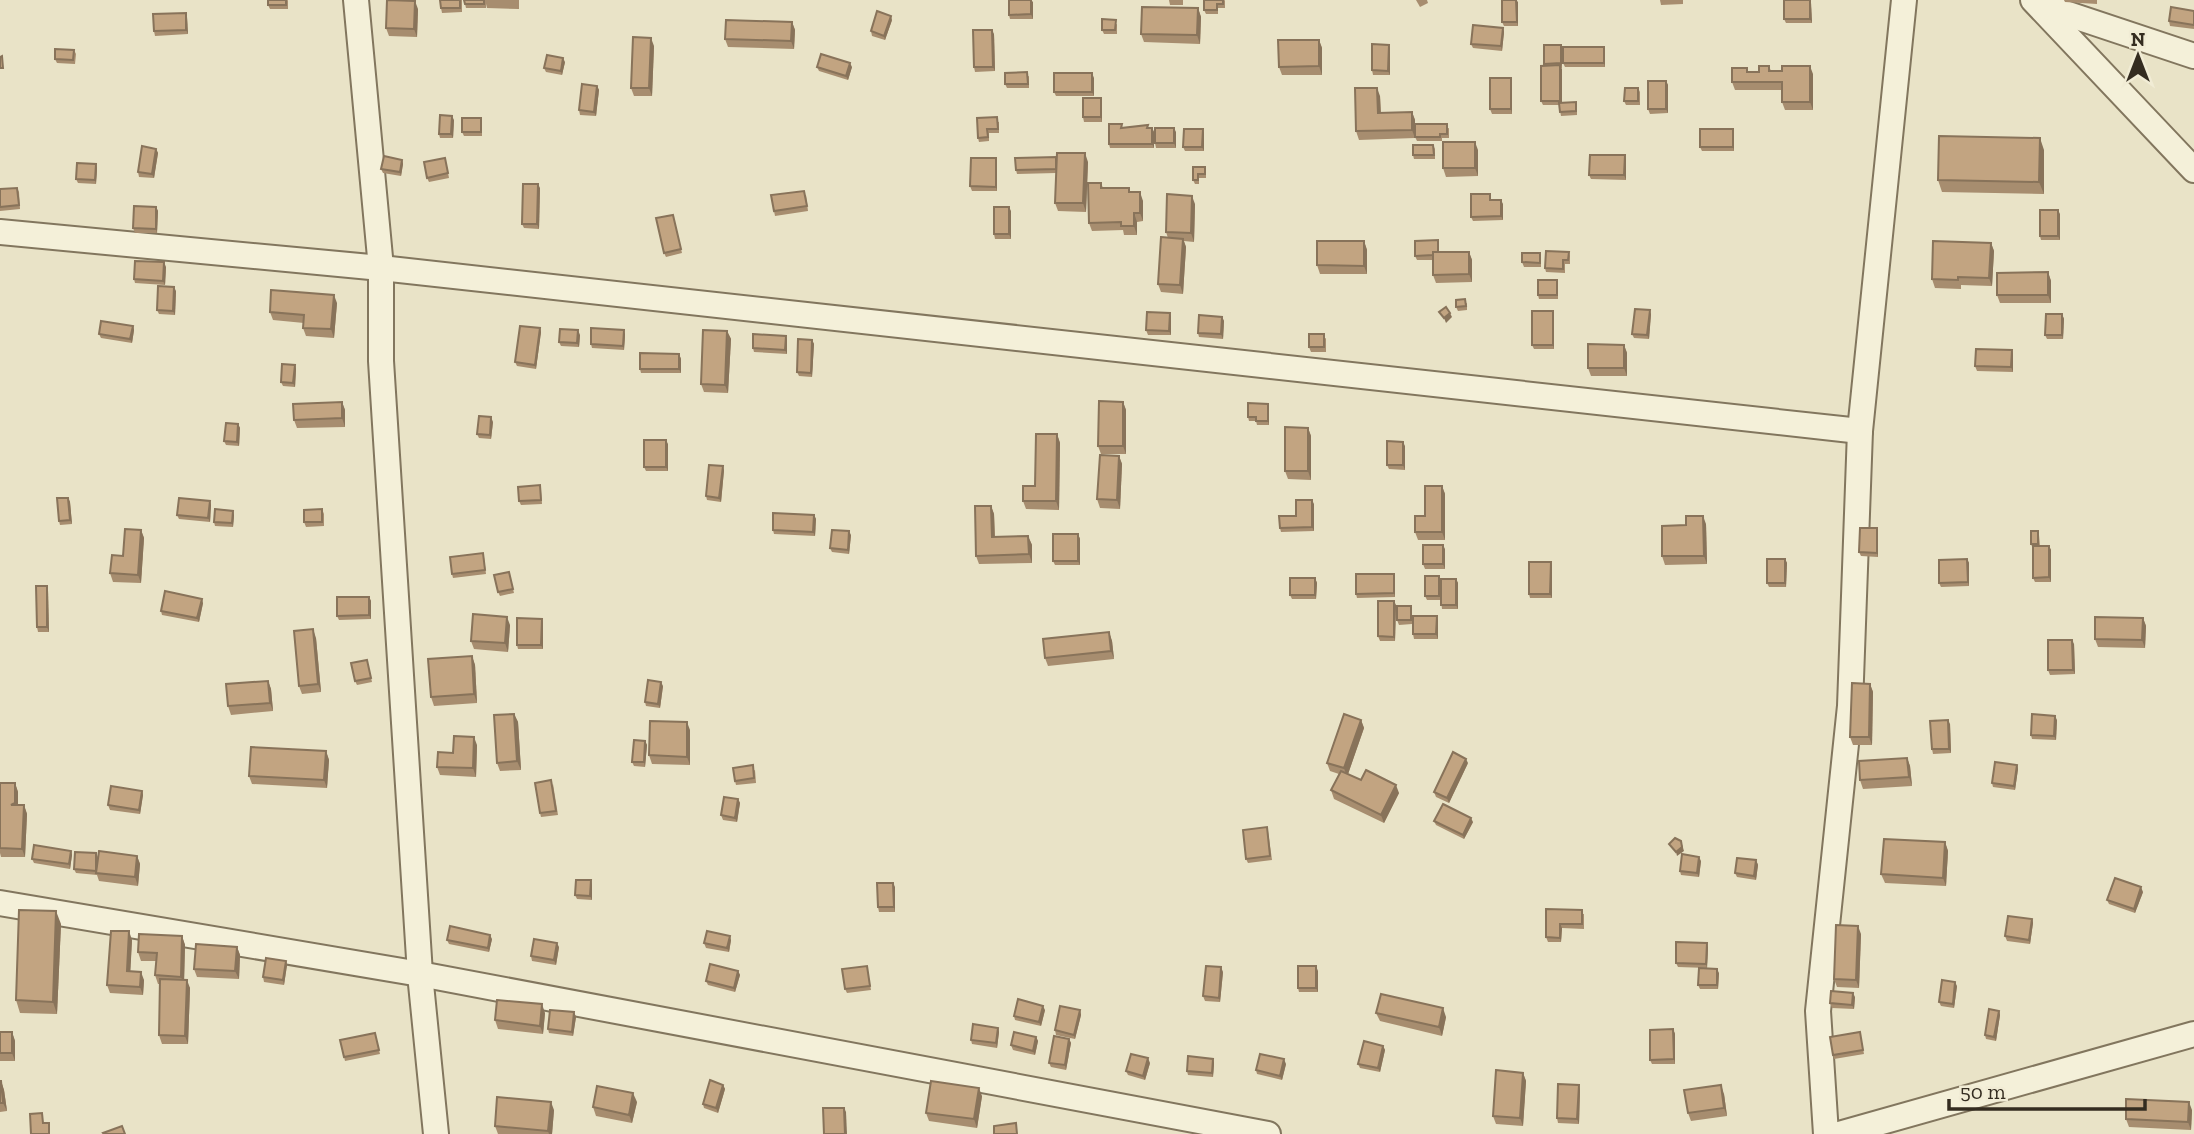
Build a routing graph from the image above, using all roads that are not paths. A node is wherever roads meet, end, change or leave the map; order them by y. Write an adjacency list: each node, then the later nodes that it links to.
1 (356, 0): 7 (street)
2 (1904, 0): 8 (street)
3 (2036, 3): 4 (street); 5 (street)
4 (2194, 56)
5 (2194, 170)
6 (0, 232): 7 (street)
7 (381, 268): 8 (street); 10 (street)
8 (1860, 432): 14 (street)
9 (0, 903): 10 (street)
10 (420, 974): 12 (street); 13 (street)
11 (2194, 1034): 15 (street)
12 (436, 1134)
13 (1268, 1134)
14 (1826, 1134)
15 (1839, 1134)

